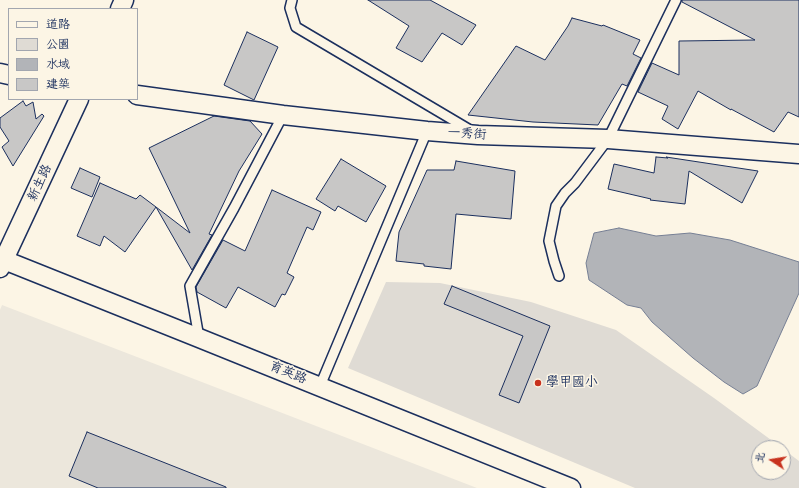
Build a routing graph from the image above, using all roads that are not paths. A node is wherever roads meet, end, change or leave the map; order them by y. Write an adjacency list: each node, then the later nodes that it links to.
1 (292, 0): 7 (lane)
2 (676, 0): 8 (lane)
3 (138, 95): 5 (street, 一秀街)
4 (79, 100): 10 (street, 新生路)
5 (283, 115): 6 (street, 一秀街); 12 (lane)
6 (427, 131): 7 (street, 一秀街); 13 (lane)
7 (478, 135): 8 (street, 一秀街)
8 (608, 139): 9 (street, 一秀街); 11 (lane)
9 (799, 154)
10 (2, 264): 12 (street, 育英路)
11 (559, 276)
12 (199, 338): 13 (street, 育英路)
13 (320, 386): 14 (street, 育英路)
14 (571, 488)

